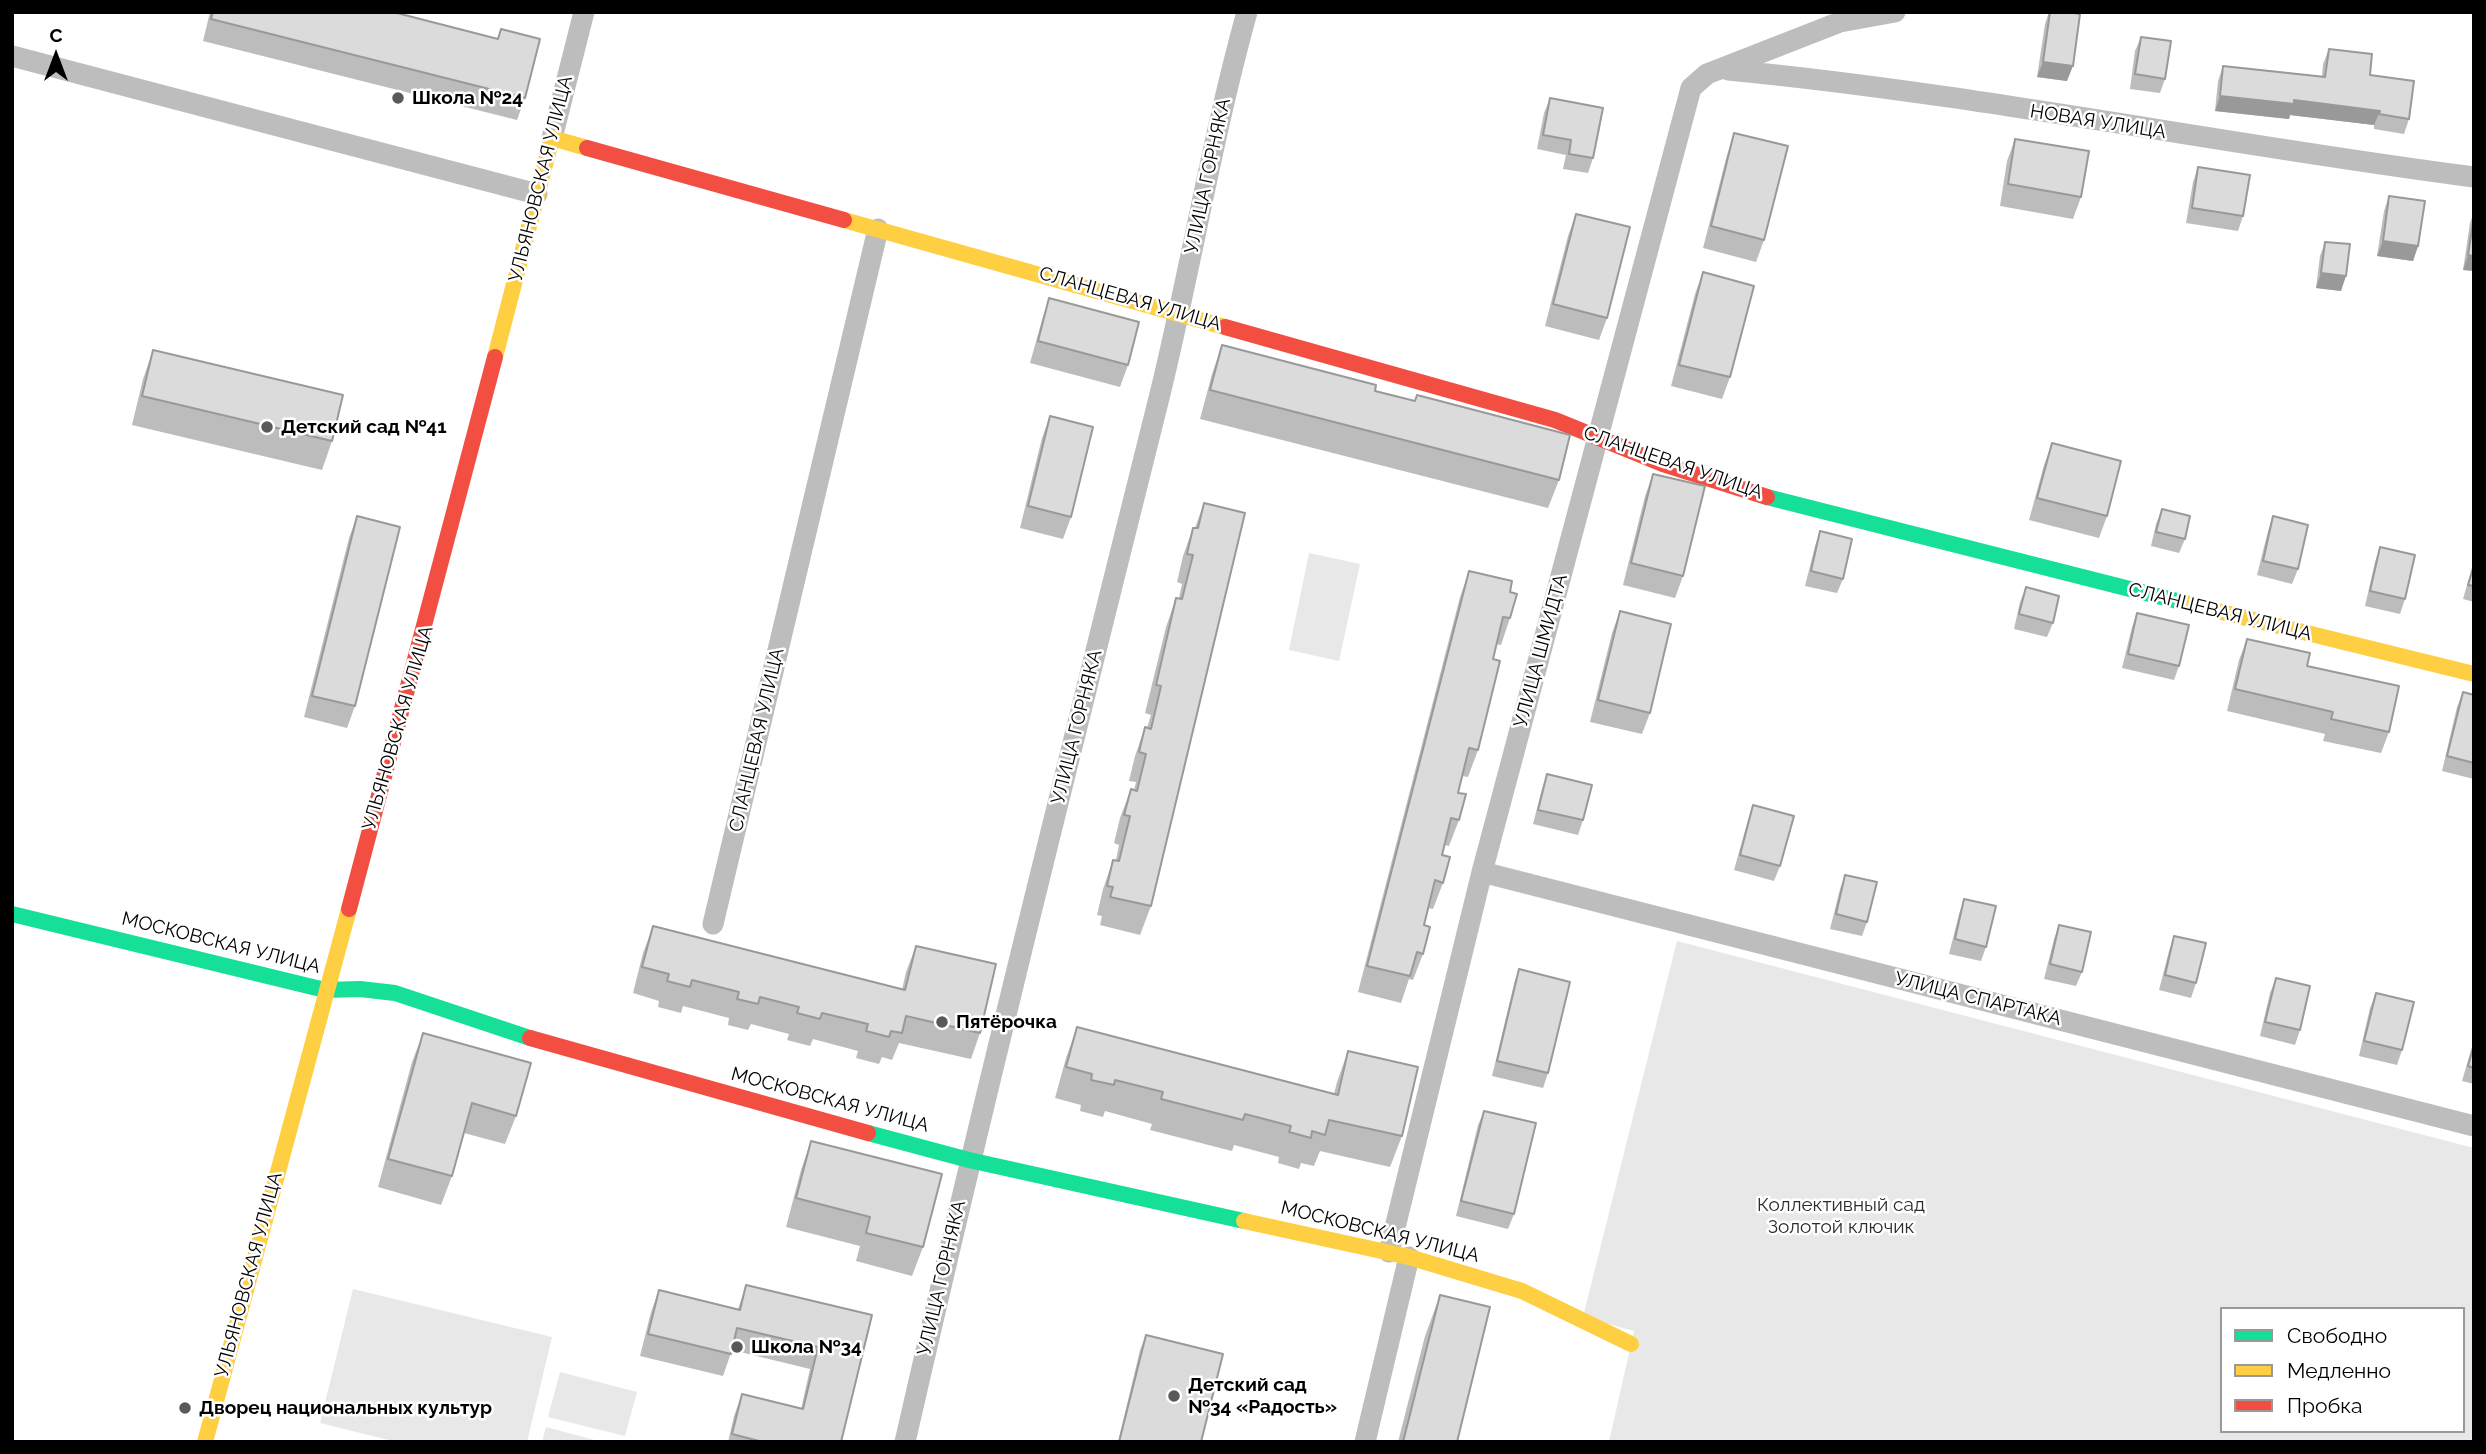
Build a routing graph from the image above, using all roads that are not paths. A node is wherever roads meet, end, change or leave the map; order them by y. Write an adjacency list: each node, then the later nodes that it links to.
1 (584, 12): 6 (street, УЛЬЯНОВСКАЯ УЛИЦА)
2 (1247, 12): 10 (street, УЛИЦА ГОРНЯКА)
3 (1895, 12): 5 (street, УЛИЦА ШМИДТА)
4 (12, 56): 8 (street)
5 (1723, 70): 7 (street, НОВАЯ УЛИЦА); 11 (street, УЛИЦА ШМИДТА)
6 (552, 138): 8 (main road, УЛЬЯНОВСКАЯ УЛИЦА); 9 (main road, СЛАНЦЕВАЯ УЛИЦА)
7 (2474, 177)
8 (537, 194): 16 (main road, УЛЬЯНОВСКАЯ УЛИЦА)
9 (878, 229): 10 (main road, СЛАНЦЕВАЯ УЛИЦА); 15 (street, СЛАНЦЕВАЯ УЛИЦА)
10 (1180, 313): 11 (main road, СЛАНЦЕВАЯ УЛИЦА); 18 (street, УЛИЦА ГОРНЯКА)
11 (1597, 439): 12 (main road, СЛАНЦЕВАЯ УЛИЦА); 13 (street, УЛИЦА ШМИДТА)
12 (2474, 674)
13 (1482, 872): 17 (street, УЛИЦА СПАРТАКА); 19 (street, УЛИЦА ШМИДТА)
14 (12, 914): 16 (main road, МОСКОВСКАЯ УЛИЦА)
15 (713, 924)
16 (325, 990): 18 (main road, МОСКОВСКАЯ УЛИЦА); 21 (main road, УЛЬЯНОВСКАЯ УЛИЦА)
17 (2474, 1126)
18 (969, 1160): 19 (main road, МОСКОВСКАЯ УЛИЦА); 22 (street, УЛИЦА ГОРНЯКА)
19 (1399, 1254): 20 (main road, МОСКОВСКАЯ УЛИЦА); 23 (street, УЛИЦА ШМИДТА)
20 (1631, 1344)
21 (205, 1442)
22 (905, 1442)
23 (1365, 1442)

